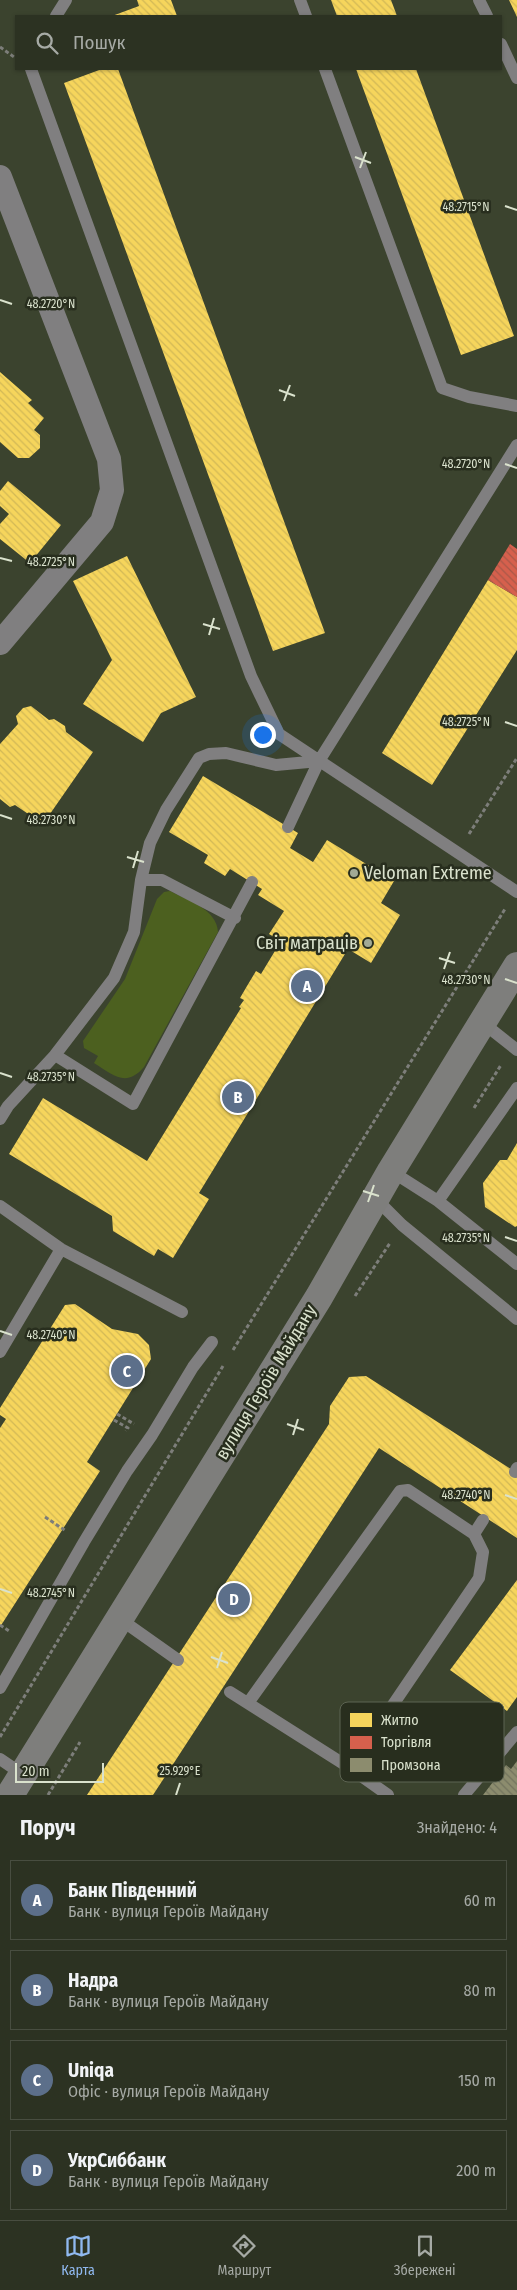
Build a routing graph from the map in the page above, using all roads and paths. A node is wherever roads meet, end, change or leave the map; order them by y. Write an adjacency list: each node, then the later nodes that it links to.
1 (66, 0): 4 (lane)
2 (300, 0): 5 (lane)
3 (479, 0): 6 (lane)
4 (57, 15)
5 (306, 15)
6 (486, 15)
7 (502, 46): 12 (lane)
8 (0, 48): 9 (path)
9 (15, 57)
10 (31, 70): 18 (lane)
11 (325, 70): 14 (lane)
12 (517, 78)
13 (0, 177): 16 (street)
14 (517, 406)
15 (517, 444): 18 (lane)
16 (0, 643)
17 (517, 758): 20 (path)
18 (319, 761): 19 (lane); 20 (lane); 21 (lane)
19 (288, 827)
20 (456, 853): 23 (lane)
21 (141, 880): 24 (lane); 28 (lane)
22 (252, 882): 24 (lane)
23 (516, 891): 41 (path)
24 (234, 918): 28 (lane)
25 (514, 978): 26 (main road, вулиця Героїв Майдану)
26 (483, 1023): 27 (lane); 31 (main road, вулиця Героїв Майдану)
27 (517, 1050)
28 (55, 1055): 30 (lane)
29 (517, 1088): 33 (lane)
30 (0, 1119)
31 (391, 1171): 32 (main road, вулиця Героїв Майдану); 33 (lane)
32 (375, 1198): 38 (lane); 49 (main road, вулиця Героїв Майдану)
33 (438, 1201): 36 (lane)
34 (0, 1206): 35 (lane)
35 (61, 1249): 37 (lane); 40 (lane)
36 (517, 1264)
37 (182, 1312)
38 (517, 1319)
39 (212, 1342): 53 (lane)
40 (0, 1352)
41 (231, 1354)
42 (226, 1362): 58 (path)
43 (117, 1414): 44 (path)
44 (137, 1426)
45 (45, 1516): 47 (path)
46 (483, 1520): 48 (lane)
47 (63, 1529)
48 (474, 1534): 55 (lane); 56 (lane)
49 (120, 1620): 52 (lane); 64 (main road, вулиця Героїв Майдану)
50 (0, 1626): 51 (path)
51 (10, 1632)
52 (178, 1660)
53 (0, 1688)
54 (230, 1692): 56 (lane)
55 (395, 1702)
56 (248, 1703): 61 (lane)
57 (517, 1732): 59 (lane)
58 (0, 1737)
59 (504, 1747)
60 (0, 1759): 64 (lane)
61 (340, 1762)
62 (370, 1782): 65 (lane)
63 (475, 1782): 66 (lane)
64 (16, 1785)
65 (388, 1795)
66 (464, 1795)

